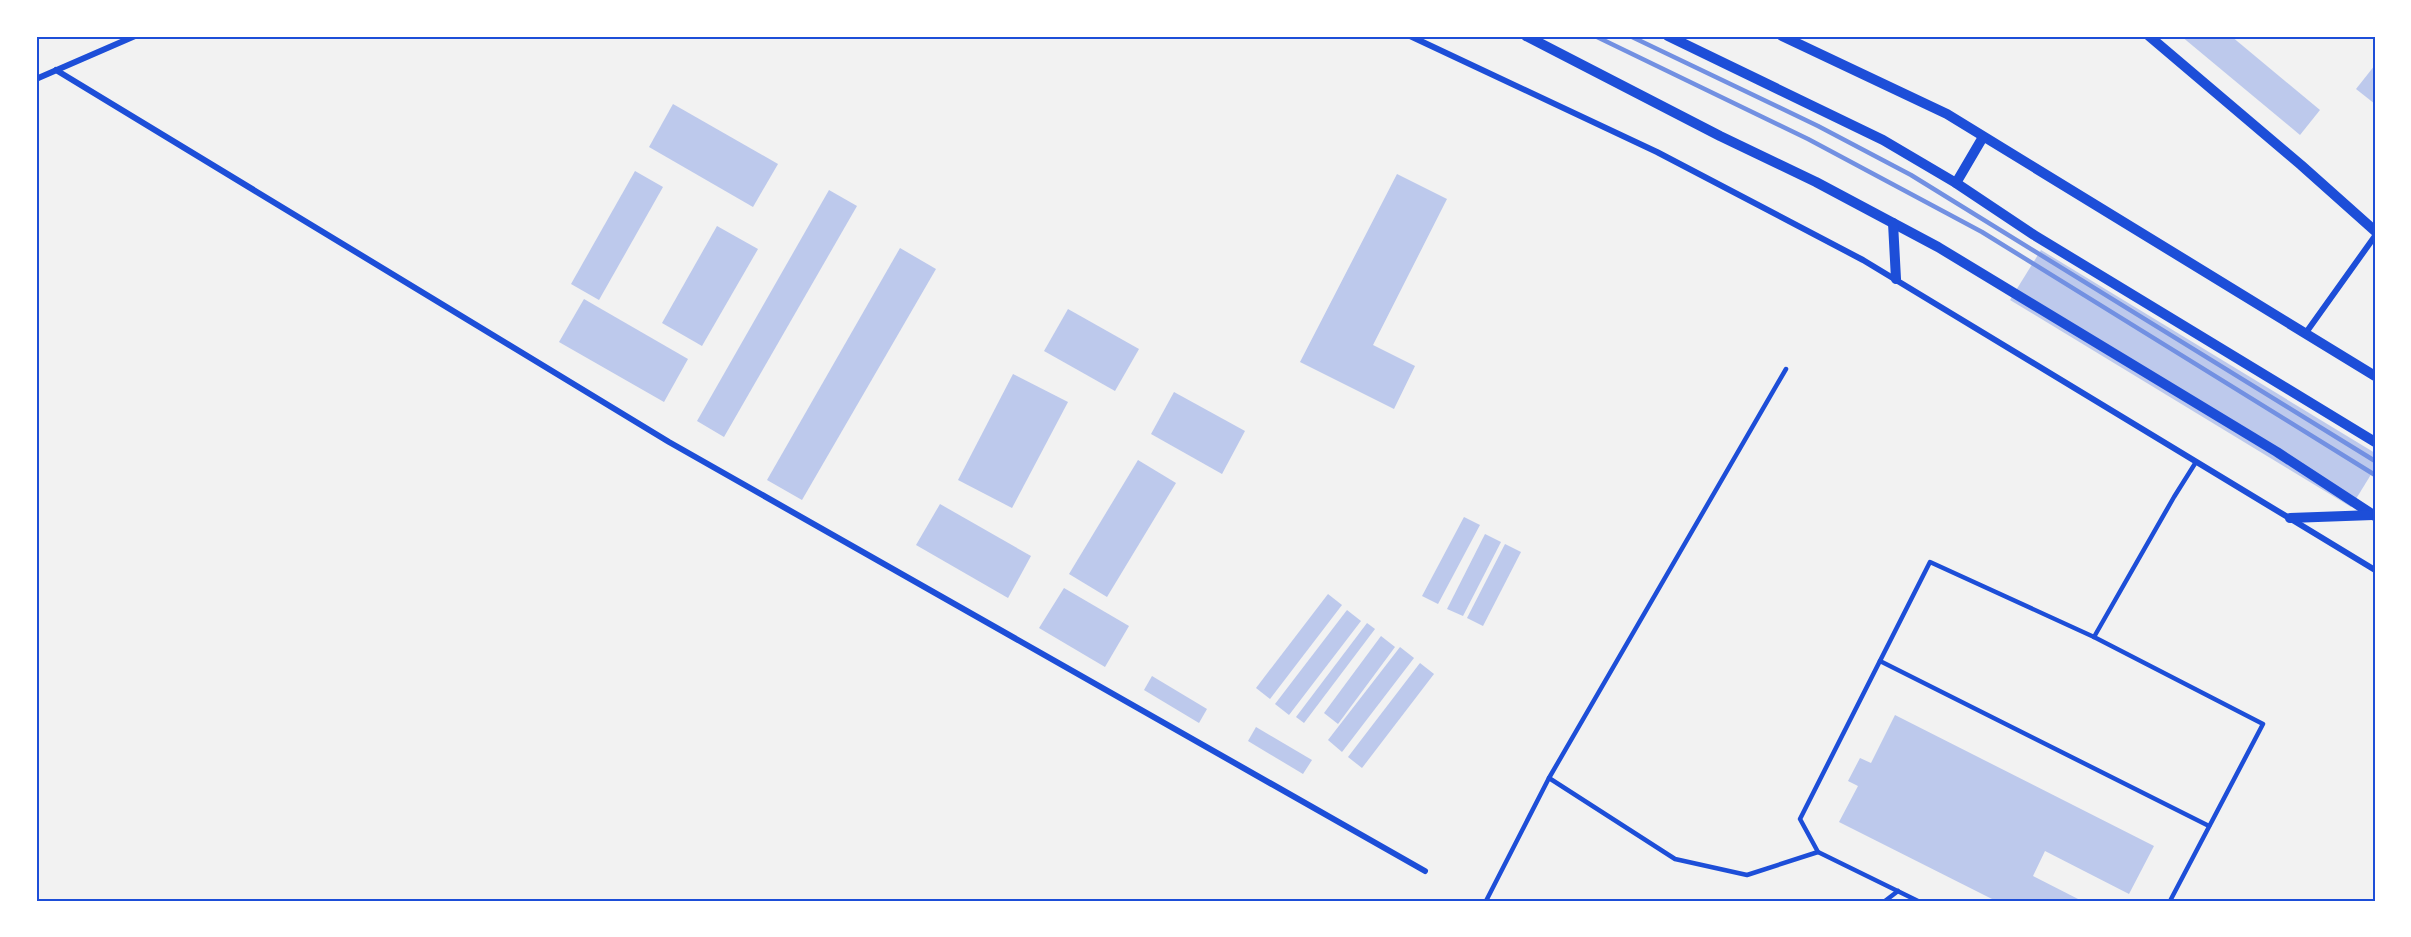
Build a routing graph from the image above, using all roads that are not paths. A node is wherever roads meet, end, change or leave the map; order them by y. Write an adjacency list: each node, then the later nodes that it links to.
1 (135, 36): 7 (street)
2 (1410, 36): 14 (street)
3 (1526, 36): 11 (street)
4 (1668, 36): 10 (street)
5 (1782, 36): 9 (street)
6 (2149, 36): 12 (street)
7 (56, 70): 8 (street); 28 (street)
8 (36, 79)
9 (1983, 137): 10 (street); 15 (street)
10 (1956, 183): 18 (street)
11 (1893, 223): 14 (street); 20 (street)
12 (2375, 231)
13 (2375, 237): 15 (street)
14 (1896, 279): 19 (street)
15 (2305, 334): 17 (street)
16 (1786, 369): 25 (lane)
17 (2375, 376)
18 (2375, 442)
19 (2196, 462): 21 (street); 23 (lane)
20 (2374, 516): 21 (street)
21 (2290, 518): 22 (street)
22 (2375, 570)
23 (2094, 636): 24 (lane); 26 (lane)
24 (1880, 661): 26 (lane); 27 (lane)
25 (1549, 778): 27 (lane); 30 (lane)
26 (2209, 826): 33 (lane)
27 (1818, 852): 29 (lane)
28 (1425, 871)
29 (1898, 891): 31 (lane); 32 (lane)
30 (1486, 901)
31 (1885, 901)
32 (1918, 901)
33 (2170, 901)

